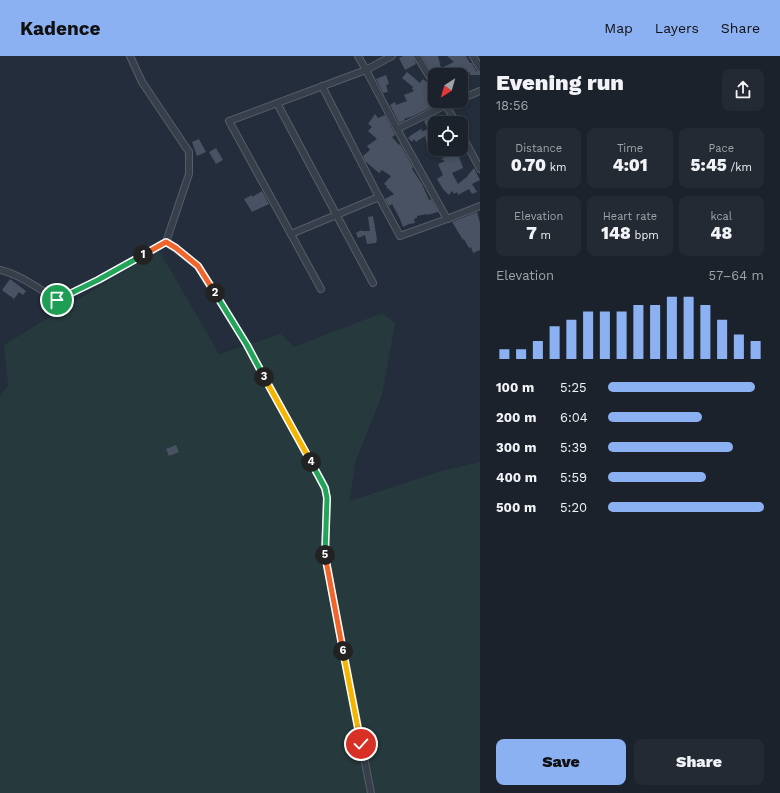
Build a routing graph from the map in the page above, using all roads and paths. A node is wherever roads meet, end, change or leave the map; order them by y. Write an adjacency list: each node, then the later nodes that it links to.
1 (130, 56): 22 (street)
2 (358, 56): 7 (street)
3 (392, 56): 7 (street)
4 (417, 56): 8 (street)
5 (473, 56): 6 (street)
6 (480, 68)
7 (366, 70): 9 (street); 14 (street)
8 (428, 74)
9 (322, 86): 12 (street); 17 (street)
10 (480, 91): 11 (street)
11 (468, 96)
12 (277, 103): 19 (street); 21 (street)
13 (436, 108): 14 (street)
14 (397, 129): 20 (street)
15 (468, 146): 16 (street)
16 (480, 169)
17 (379, 197): 19 (street); 20 (street)
18 (480, 206): 20 (street)
19 (336, 214): 21 (street); 24 (street)
20 (447, 219)
21 (291, 234): 25 (street)
22 (166, 242): 23 (street); 26 (street)
23 (0, 270)
24 (374, 283)
25 (321, 289)
26 (370, 793)

